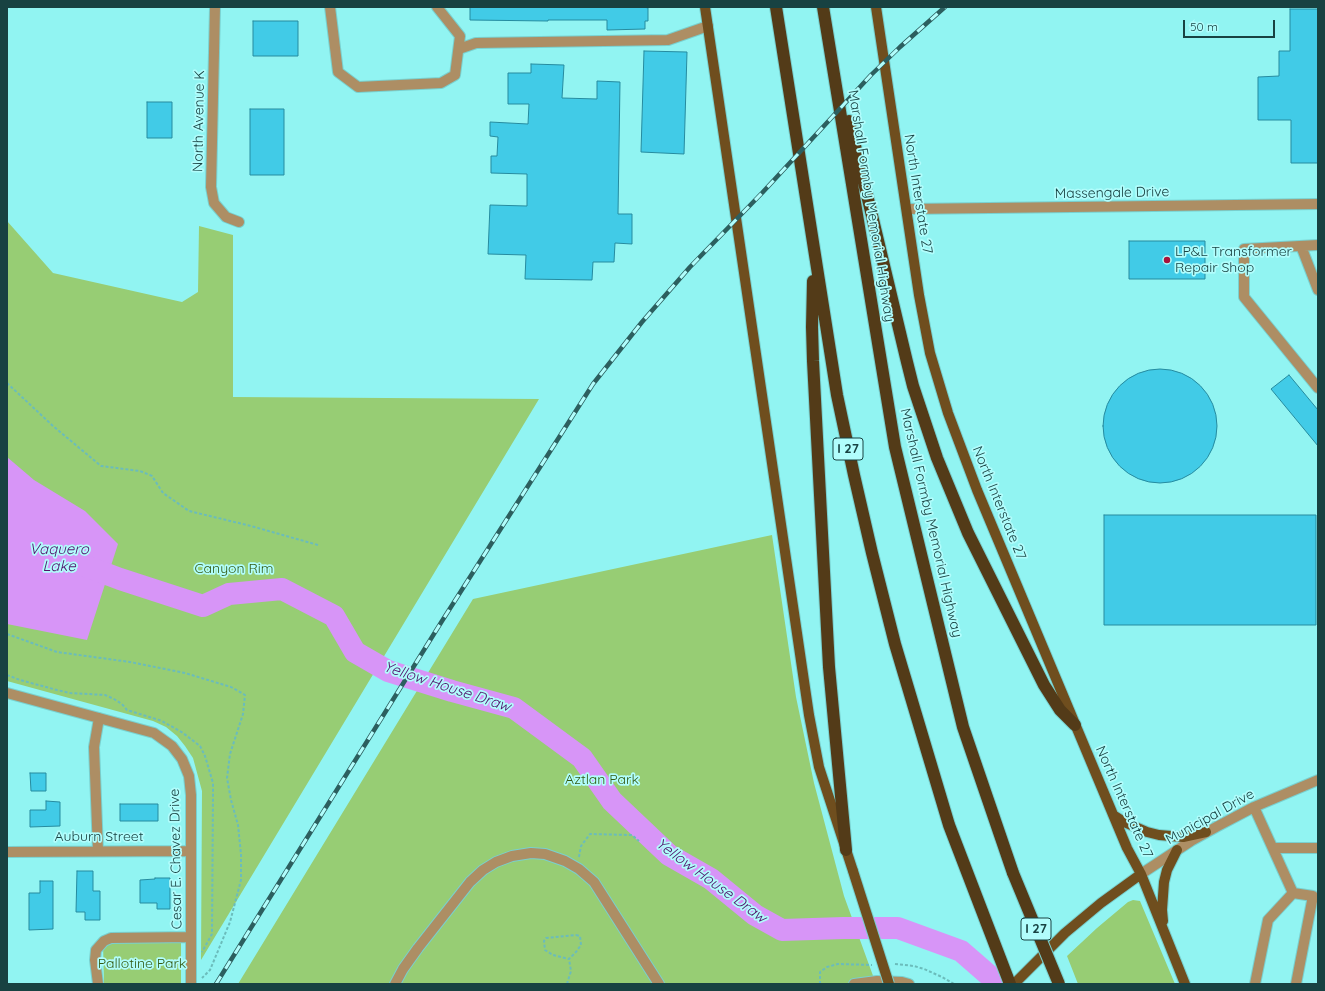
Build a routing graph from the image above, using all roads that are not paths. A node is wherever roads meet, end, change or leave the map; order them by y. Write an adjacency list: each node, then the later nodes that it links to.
1 (215, 7): 12 (street, North Avenue K)
2 (330, 7): 9 (street)
3 (436, 7): 9 (street)
4 (705, 7): 8 (main road)
5 (776, 7): 15 (highway, I 27)
6 (823, 7): 20 (highway); 46 (highway, Marshall Formby Memorial Highway / I 27, bridge)
7 (876, 7): 11 (main road, North Interstate 27)
8 (708, 26): 9 (street); 27 (main road)
9 (459, 48)
10 (1318, 204): 11 (street, Massengale Drive)
11 (907, 210): 20 (main road, North Interstate 27)
12 (239, 222)
13 (1318, 245): 14 (street)
14 (1301, 246): 16 (street); 17 (street)
15 (814, 250): 27 (highway); 44 (highway, I 27)
16 (1318, 290)
17 (1318, 388)
18 (7, 693): 19 (street, Cesar E. Chavez Drive)
19 (99, 718): 29 (street); 30 (street, Cesar E. Chavez Drive)
20 (1075, 725): 23 (main road, North Interstate 27)
21 (1318, 780): 22 (street, Municipal Drive)
22 (1254, 807): 24 (street, Municipal Drive); 25 (street)
23 (1113, 815): 24 (main road); 32 (main road, North Interstate 27)
24 (1206, 832): 28 (street, Municipal Drive)
25 (1273, 848): 26 (street); 33 (street)
26 (1318, 848)
27 (846, 850): 42 (main road, bridge)
28 (1177, 850): 32 (street, Municipal Drive); 35 (main road)
29 (98, 851): 30 (street, Auburn Street); 31 (street, Auburn Street)
30 (191, 851): 36 (street, Cesar E. Chavez Drive)
31 (7, 852)
32 (1141, 874): 35 (main road, North Interstate 27); 45 (main road, Municipal Drive)
33 (1293, 893): 34 (street); 48 (street)
34 (1316, 896): 49 (street)
35 (1164, 933): 47 (main road, North Interstate 27)
36 (191, 937): 37 (street); 38 (street, Cesar E. Chavez Drive)
37 (98, 984)
38 (191, 984)
39 (395, 984): 40 (street)
40 (659, 984)
41 (854, 984): 43 (street)
42 (889, 984)
43 (909, 984)
44 (1010, 984)
45 (1014, 984)
46 (1059, 984)
47 (1185, 984)
48 (1255, 984)
49 (1296, 984)

